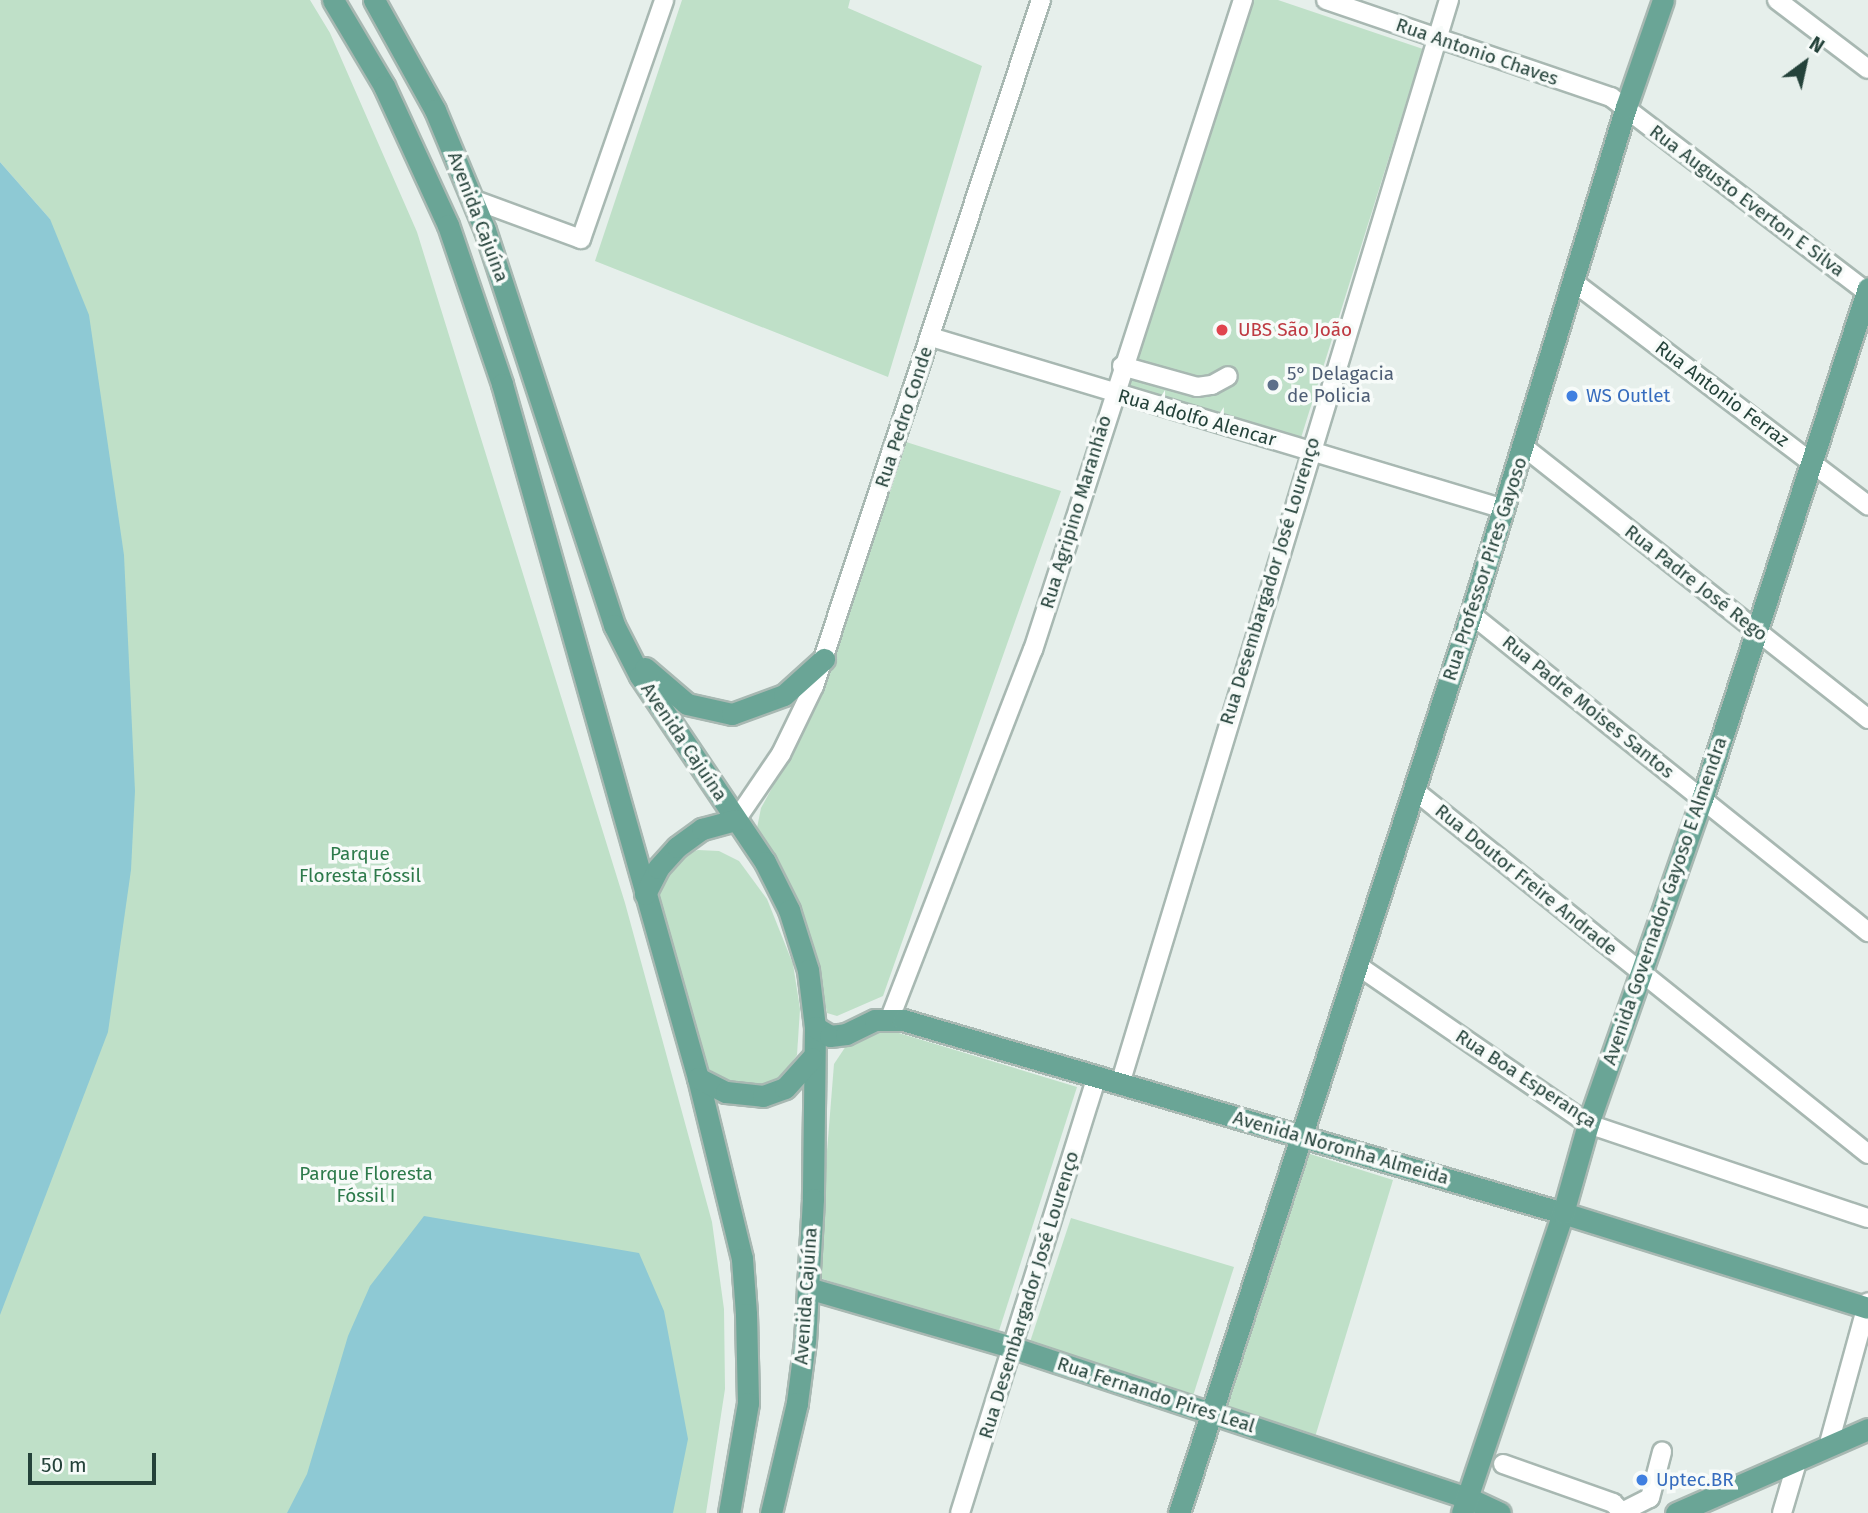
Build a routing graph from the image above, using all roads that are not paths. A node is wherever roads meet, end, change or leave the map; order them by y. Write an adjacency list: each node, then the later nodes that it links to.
1 (333, 0): 33 (main road, Avenida Cajuína)
2 (664, 0): 13 (street)
3 (1041, 0): 16 (street, Rua Pedro Conde)
4 (1243, 0): 17 (street, Rua Agripino Maranhão)
5 (1326, 0): 10 (street, Rua Antonio Chaves)
6 (1449, 0): 10 (street, Rua Desembargador José Lourenço)
7 (1663, 0): 12 (main road, Rua Professor Pires Gayoso)
8 (1777, 0): 11 (street)
9 (381, 4): 13 (main road, Avenida Cajuína)
10 (1436, 39): 12 (street, Rua Antonio Chaves); 21 (street, Rua Desembargador José Lourenço)
11 (1868, 69)
12 (1626, 107): 14 (main road, Rua Professor Pires Gayoso); 15 (street, Rua Augusto Everton E Silva)
13 (472, 199): 27 (main road, Avenida Cajuína)
14 (1575, 283): 20 (main road, Rua Professor Pires Gayoso); 22 (street, Rua Antonio Ferraz)
15 (1868, 291): 22 (main road, Avenida Governador Gayoso E Almendra)
16 (930, 337): 19 (street, Rua Adolfo Alencar); 28 (street, Rua Pedro Conde)
17 (1122, 366): 18 (street); 19 (street, Rua Agripino Maranhão)
18 (1228, 376)
19 (1114, 394): 21 (street, Rua Adolfo Alencar); 37 (street, Rua Agripino Maranhão)
20 (1524, 447): 24 (main road, Rua Professor Pires Gayoso); 26 (street, Rua Padre José Rego)
21 (1309, 452): 24 (street, Rua Adolfo Alencar); 42 (street, Rua Desembargador José Lourenço)
22 (1810, 461): 23 (street, Rua Antonio Ferraz); 26 (main road, Avenida Governador Gayoso E Almendra)
23 (1868, 505)
24 (1504, 509): 25 (main road, Rua Professor Pires Gayoso)
25 (1471, 614): 30 (main road, Rua Professor Pires Gayoso); 31 (street, Rua Padre Moises Santos)
26 (1757, 631): 29 (street, Rua Padre José Rego); 31 (main road, Avenida Governador Gayoso E Almendra)
27 (620, 639): 28 (main road); 32 (main road, Avenida Cajuína)
28 (824, 659): 32 (street, Rua Pedro Conde)
29 (1868, 719)
30 (1414, 790): 35 (main road, Rua Professor Pires Gayoso); 36 (street, Rua Doutor Freire Andrade)
31 (1702, 799): 34 (street, Rua Padre Moises Santos); 36 (main road, Avenida Governador Gayoso E Almendra)
32 (736, 820): 33 (main road); 38 (main road, Avenida Cajuína)
33 (645, 894): 41 (main road, Avenida Cajuína)
34 (1868, 932)
35 (1357, 965): 43 (street, Rua Boa Esperança); 44 (main road, Rua Professor Pires Gayoso)
36 (1641, 972): 43 (main road, Avenida Governador Gayoso E Almendra); 45 (street, Rua Doutor Freire Andrade)
37 (890, 1018): 38 (main road); 40 (main road, Avenida Noronha Almeida)
38 (815, 1027): 39 (main road, Avenida Cajuína)
39 (812, 1058): 41 (main road); 48 (main road, Avenida Cajuína)
40 (1097, 1077): 42 (main road, Avenida Noronha Almeida); 50 (street, Rua Desembargador José Lourenço)
41 (698, 1078): 59 (main road, Avenida Cajuína)
42 (1120, 1084): 44 (main road, Avenida Noronha Almeida)
43 (1588, 1124): 46 (main road, Avenida Governador Gayoso E Almendra); 47 (street, Rua Boa Esperança)
44 (1299, 1135): 46 (main road, Avenida Noronha Almeida); 51 (main road, Rua Professor Pires Gayoso)
45 (1868, 1154)
46 (1563, 1213): 49 (main road, Avenida Noronha Almeida); 57 (main road, Avenida Governador Gayoso E Almendra)
47 (1868, 1218)
48 (808, 1288): 50 (main road, Rua Fernando Pires Leal); 60 (main road, Avenida Cajuína)
49 (1867, 1306): 53 (street)
50 (1014, 1348): 51 (main road, Rua Fernando Pires Leal); 61 (street, Rua Desembargador José Lourenço)
51 (1212, 1414): 57 (main road, Rua Fernando Pires Leal); 62 (main road, Rua Professor Pires Gayoso)
52 (1868, 1429): 53 (main road)
53 (1828, 1447): 55 (main road)
54 (1662, 1452): 58 (street)
55 (1797, 1462): 64 (main road); 65 (street)
56 (1503, 1464): 58 (street)
57 (1465, 1505): 63 (main road, Rua Fernando Pires Leal)
58 (1622, 1512)
59 (729, 1513)
60 (771, 1513)
61 (960, 1513)
62 (1179, 1513)
63 (1500, 1513)
64 (1676, 1513)
65 (1782, 1513)

